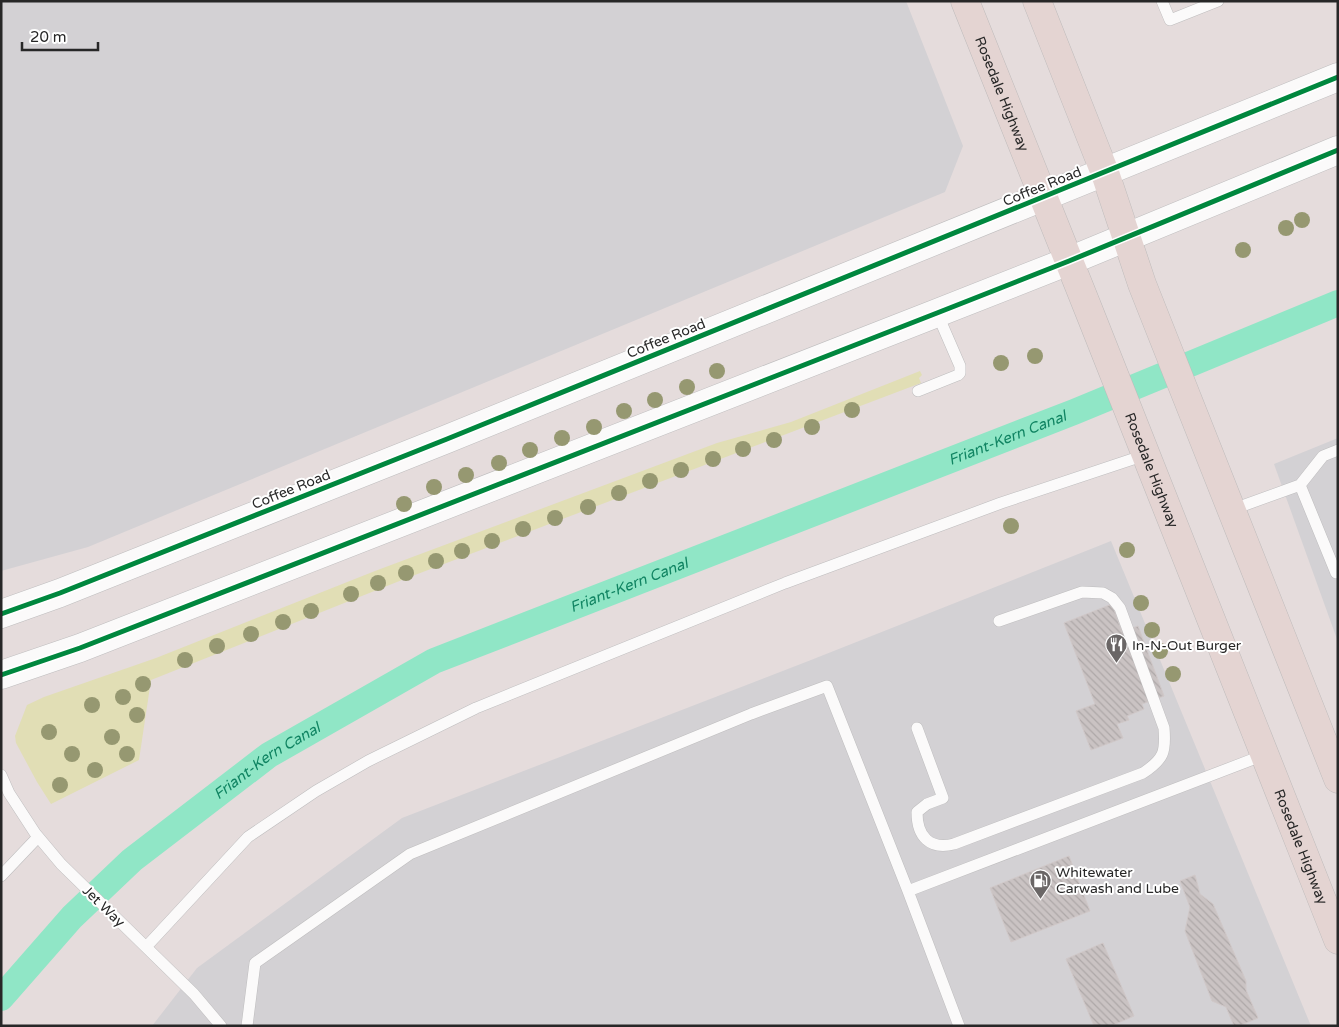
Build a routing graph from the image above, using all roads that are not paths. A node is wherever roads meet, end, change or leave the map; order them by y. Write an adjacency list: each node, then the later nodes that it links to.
1 (965, 1): 8 (main road, Rosedale Highway)
2 (1037, 1): 7 (main road)
3 (1162, 1): 4 (lane)
4 (1218, 1)
5 (1338, 77): 7 (main road, Coffee Road)
6 (1338, 150): 9 (main road)
7 (1105, 173): 8 (main road, Coffee Road); 9 (main road)
8 (1043, 198): 10 (main road, Rosedale Highway); 18 (main road, Coffee Road)
9 (1127, 237): 10 (main road); 16 (main road)
10 (1069, 261): 11 (main road); 14 (main road, Rosedale Highway)
11 (937, 313): 12 (lane); 20 (main road)
12 (918, 391)
13 (1338, 450): 15 (lane)
14 (1146, 456): 22 (main road, Rosedale Highway); 29 (lane)
15 (1300, 485): 16 (lane); 17 (lane)
16 (1232, 510): 24 (main road)
17 (1338, 572)
18 (1, 614)
19 (999, 622): 21 (lane)
20 (1, 675)
21 (917, 728)
22 (1264, 756): 27 (lane); 28 (main road, Rosedale Highway)
23 (1, 775): 25 (lane, Jet Way)
24 (1338, 779)
25 (38, 837): 26 (lane); 29 (lane, Jet Way)
26 (1, 876)
27 (908, 892): 31 (lane); 32 (lane)
28 (1338, 940)
29 (146, 947): 30 (lane, Jet Way)
30 (221, 1026)
31 (247, 1026)
32 (959, 1026)

